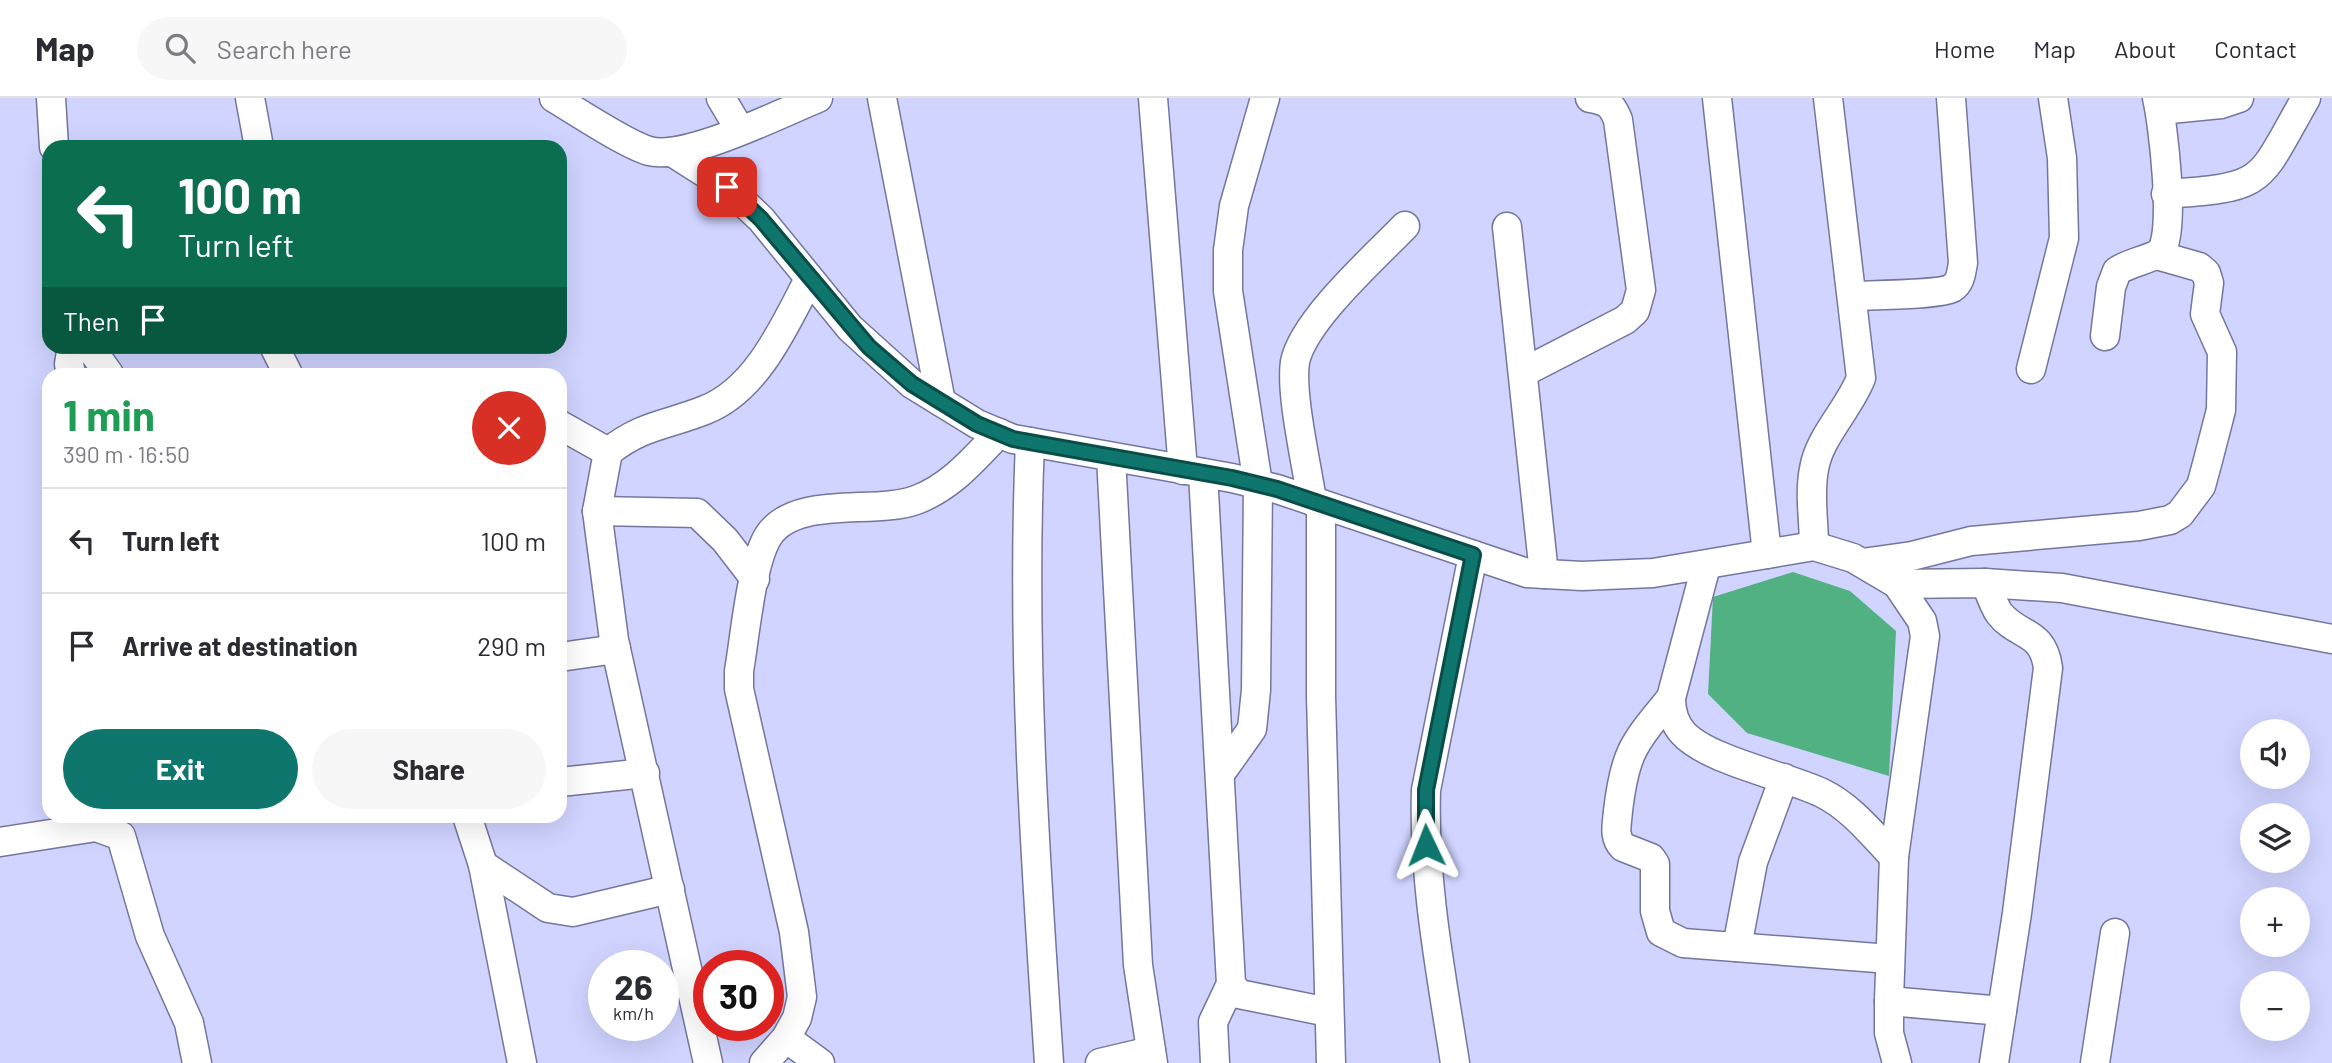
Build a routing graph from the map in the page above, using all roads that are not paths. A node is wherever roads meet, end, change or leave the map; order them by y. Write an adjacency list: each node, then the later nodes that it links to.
1 (51, 98): 18 (street)
2 (250, 98): 19 (street)
3 (554, 98): 20 (street)
4 (722, 98): 17 (street)
5 (818, 98): 17 (street)
6 (882, 98): 30 (street)
7 (1153, 98): 36 (street)
8 (1265, 98): 37 (street)
9 (1590, 98): 29 (street)
10 (1717, 98): 41 (street)
11 (1828, 98): 26 (street)
12 (1951, 98): 26 (street)
13 (2053, 98): 28 (street)
14 (2239, 98): 16 (street)
15 (2306, 98): 21 (street)
16 (2159, 104): 21 (street)
17 (740, 130): 20 (street)
18 (54, 140)
19 (259, 140)
20 (672, 152): 25 (street)
21 (2166, 194): 24 (street)
22 (1405, 226): 38 (street)
23 (1507, 227): 29 (street)
24 (2157, 255): 27 (street); 43 (street)
25 (809, 279): 30 (street); 34 (street)
26 (1852, 296): 40 (street)
27 (2105, 336)
28 (2031, 369)
29 (1524, 372): 45 (street)
30 (941, 402): 32 (street)
31 (567, 429): 34 (street)
32 (999, 433): 33 (street); 46 (street)
33 (1030, 442): 35 (street); 76 (street)
34 (608, 453): 39 (street)
35 (1111, 457): 36 (street); 70 (street)
36 (1193, 471): 37 (street); 54 (street)
37 (1258, 484): 38 (street); 54 (street)
38 (1317, 502): 42 (street); 68 (street)
39 (597, 511): 46 (street); 50 (street)
40 (1814, 546): 41 (street); 43 (street)
41 (1767, 554): 44 (street)
42 (1473, 555): 45 (street); 80 (street)
43 (1862, 563): 48 (street)
44 (1706, 566): 45 (street); 52 (street)
45 (1544, 574)
46 (755, 579): 69 (street)
47 (1985, 583): 48 (street); 49 (street); 67 (street)
48 (1897, 584): 59 (street)
49 (2332, 639)
50 (617, 649): 51 (street); 53 (street)
51 (567, 656)
52 (1671, 698): 55 (street); 63 (street)
53 (645, 773): 56 (street); 61 (street)
54 (1220, 774): 65 (street)
55 (1784, 778): 59 (street); 63 (street)
56 (567, 781)
57 (469, 823): 60 (street)
58 (0, 842): 71 (street)
59 (1894, 857): 64 (street)
60 (483, 864): 61 (street); 72 (street)
61 (670, 889): 73 (street)
62 (2115, 933): 83 (street)
63 (1737, 947): 64 (street)
64 (1890, 960): 66 (street)
65 (1231, 984): 68 (street); 78 (street)
66 (1889, 1001): 67 (street); 81 (street)
67 (2002, 1011): 82 (street)
68 (1328, 1012): 79 (street)
69 (786, 1038): 74 (street); 75 (street)
70 (1152, 1057): 77 (street)
71 (197, 1063)
72 (522, 1063)
73 (708, 1063)
74 (764, 1063)
75 (820, 1063)
76 (1049, 1063)
77 (1100, 1063)
78 (1215, 1063)
79 (1331, 1063)
80 (1455, 1063)
81 (1897, 1063)
82 (1994, 1063)
83 (2095, 1063)

